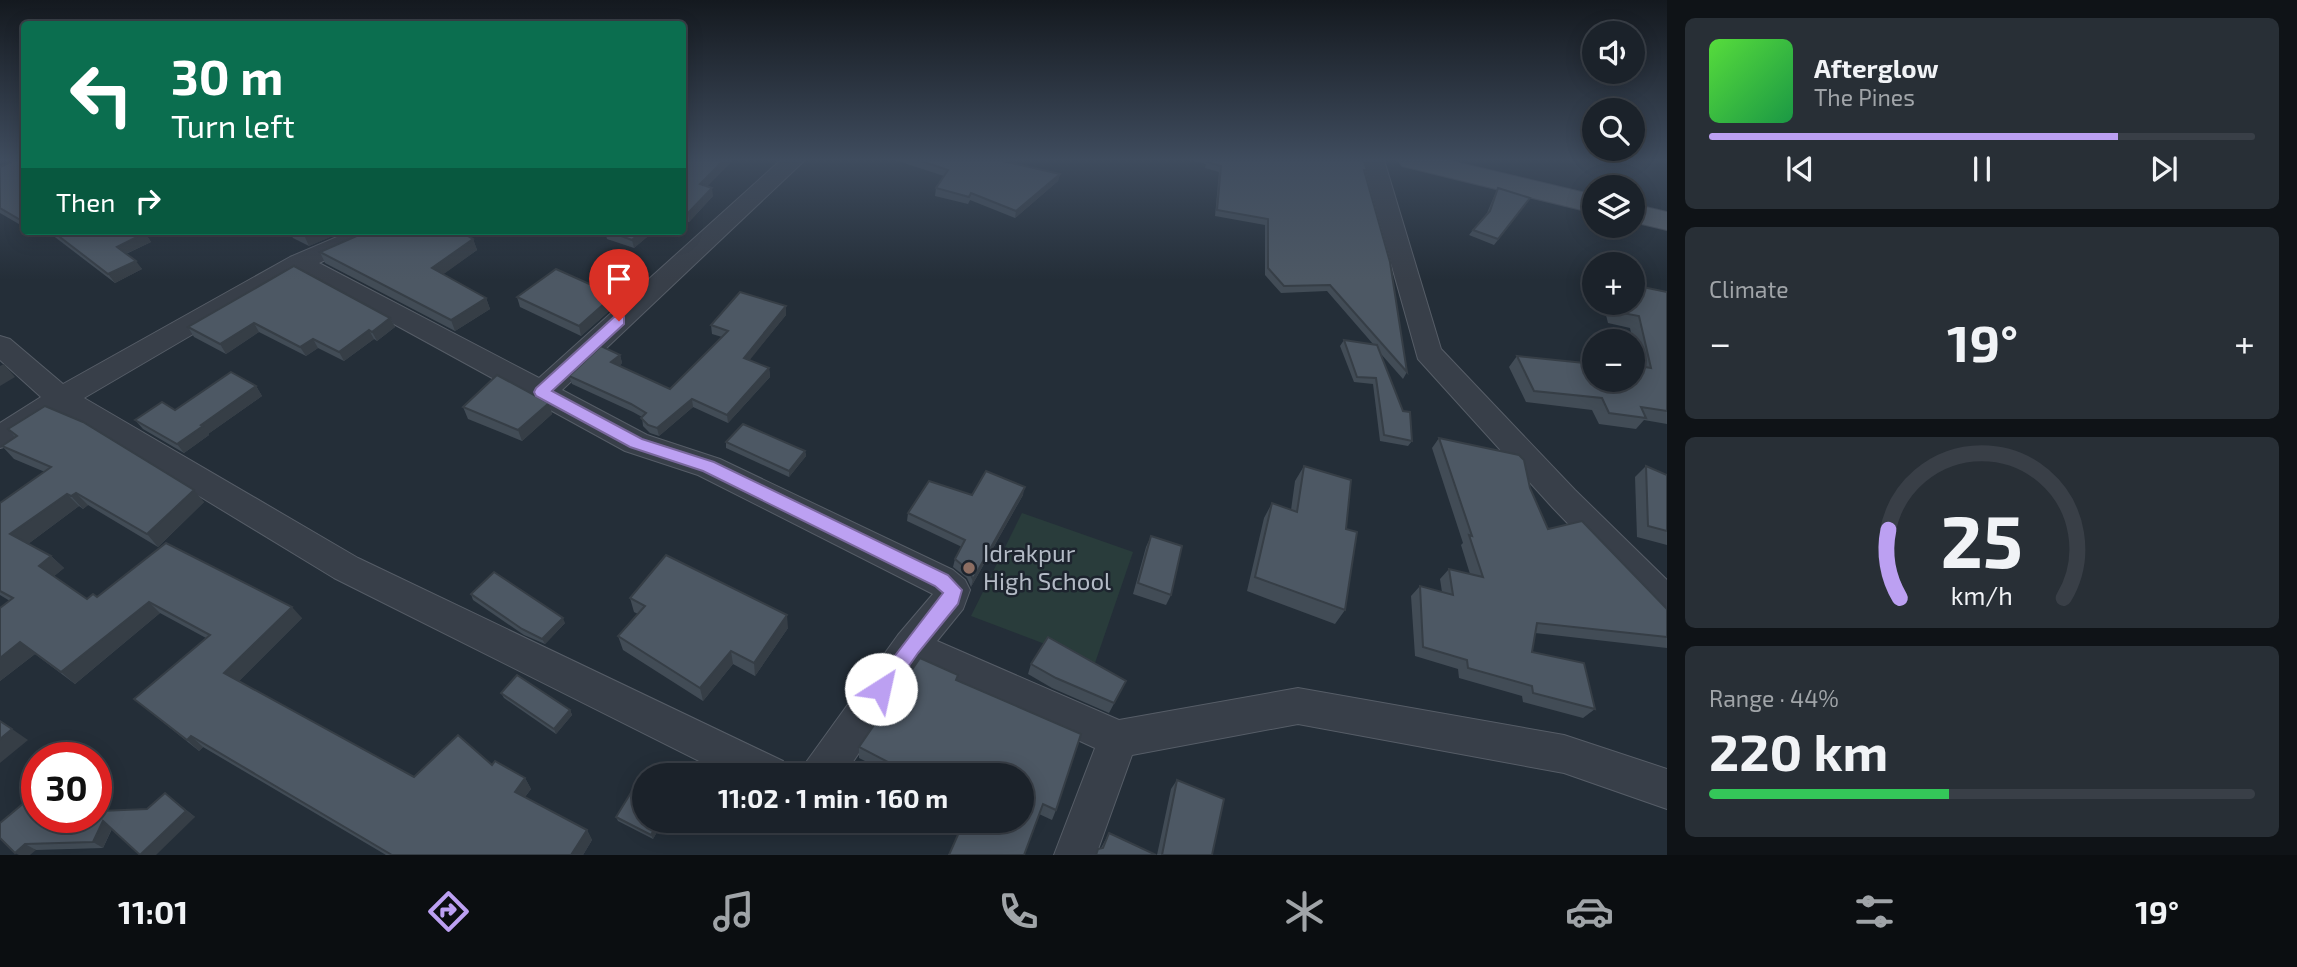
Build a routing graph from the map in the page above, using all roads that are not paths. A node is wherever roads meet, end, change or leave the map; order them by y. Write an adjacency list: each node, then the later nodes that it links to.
1 (751, 200): 8 (street)
2 (1384, 200): 11 (street)
3 (1645, 216): 4 (main road)
4 (1667, 221)
5 (362, 235): 6 (street)
6 (299, 262): 8 (street); 9 (street)
7 (0, 345): 9 (street)
8 (542, 392): 12 (street)
9 (61, 398): 10 (street); 14 (street)
10 (0, 438)
11 (1667, 603)
12 (911, 646): 13 (street); 15 (street)
13 (1118, 739): 16 (street); 17 (street)
14 (744, 763)
15 (829, 763)
16 (1667, 789)
17 (1075, 855)

